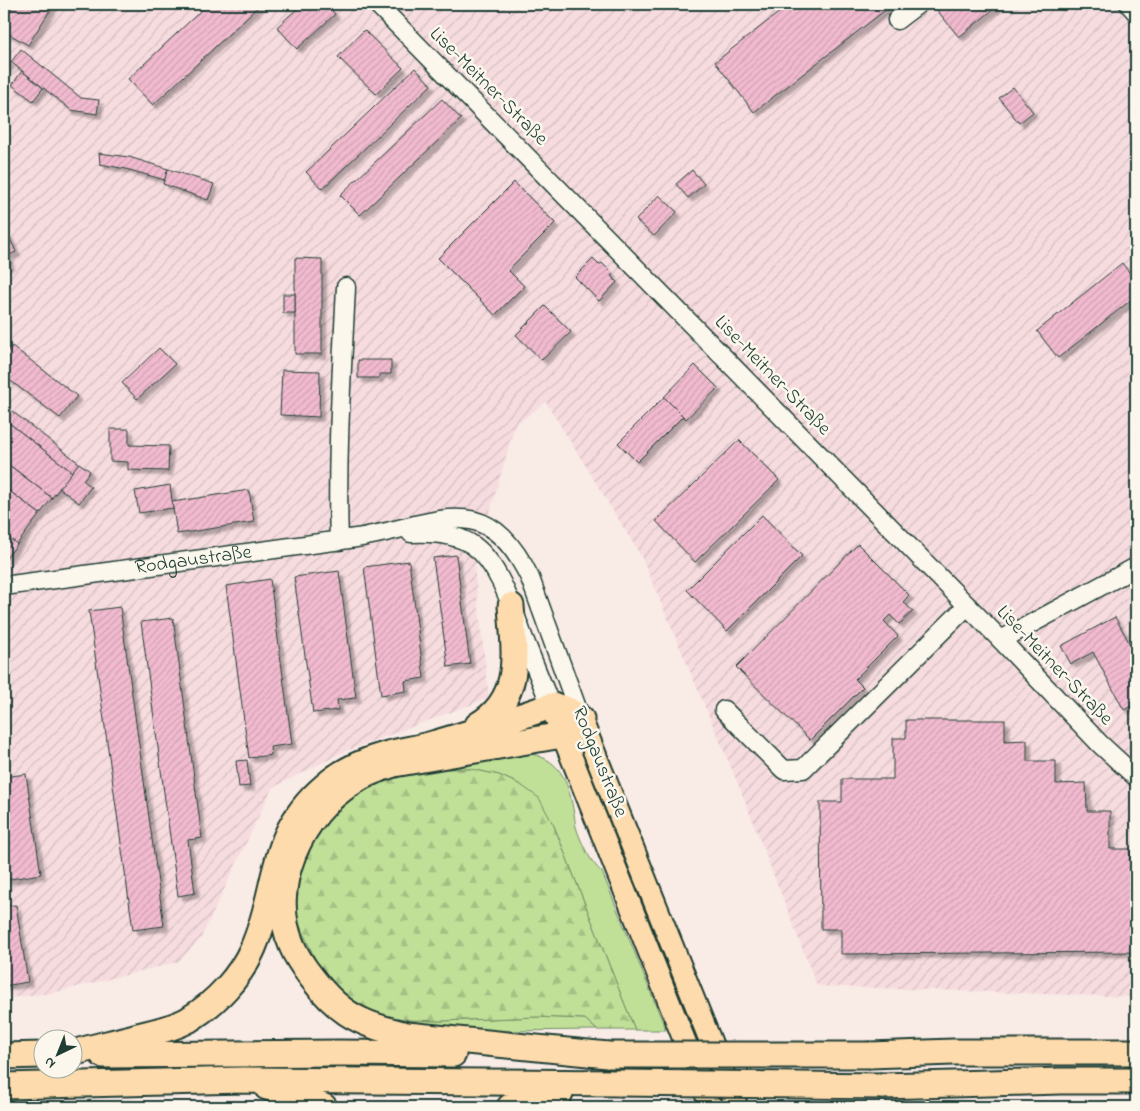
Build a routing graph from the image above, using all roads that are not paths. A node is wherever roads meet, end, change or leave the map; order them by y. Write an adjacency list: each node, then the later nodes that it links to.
1 (377, 4): 12 (street, Lise-Meitner-Straße)
2 (918, 4): 5 (street)
3 (1129, 4): 4 (street)
4 (1136, 12)
5 (897, 20)
6 (346, 287): 8 (street)
7 (383, 534): 8 (street, Rodgaustraße); 11 (street, Rodgaustraße); 16 (street, Rodgaustraße)
8 (340, 541): 10 (street, Rodgaustraße)
9 (1136, 567): 13 (street)
10 (4, 586)
11 (511, 606): 14 (street, Rodgaustraße); 18 (highway)
12 (967, 606): 13 (street, Lise-Meitner-Straße); 15 (street)
13 (1001, 640): 19 (street, Lise-Meitner-Straße)
14 (551, 706): 16 (highway); 17 (main road, Rodgaustraße); 18 (highway)
15 (724, 710)
16 (581, 718): 17 (highway); 33 (main road, Rodgaustraße)
17 (562, 735): 24 (highway); 32 (main road, Rodgaustraße)
18 (458, 736): 20 (highway)
19 (1136, 777)
20 (82, 1051)
21 (1136, 1052): 24 (highway, bridge)
22 (82, 1054): 24 (highway)
23 (32, 1055): 25 (highway)
24 (608, 1055)
25 (4, 1056)
26 (243, 1080): 28 (highway); 29 (highway); 30 (highway)
27 (1136, 1081): 28 (highway, bridge)
28 (620, 1083): 31 (highway)
29 (4, 1086)
30 (324, 1107)
31 (510, 1107)
32 (711, 1107)
33 (737, 1107)

